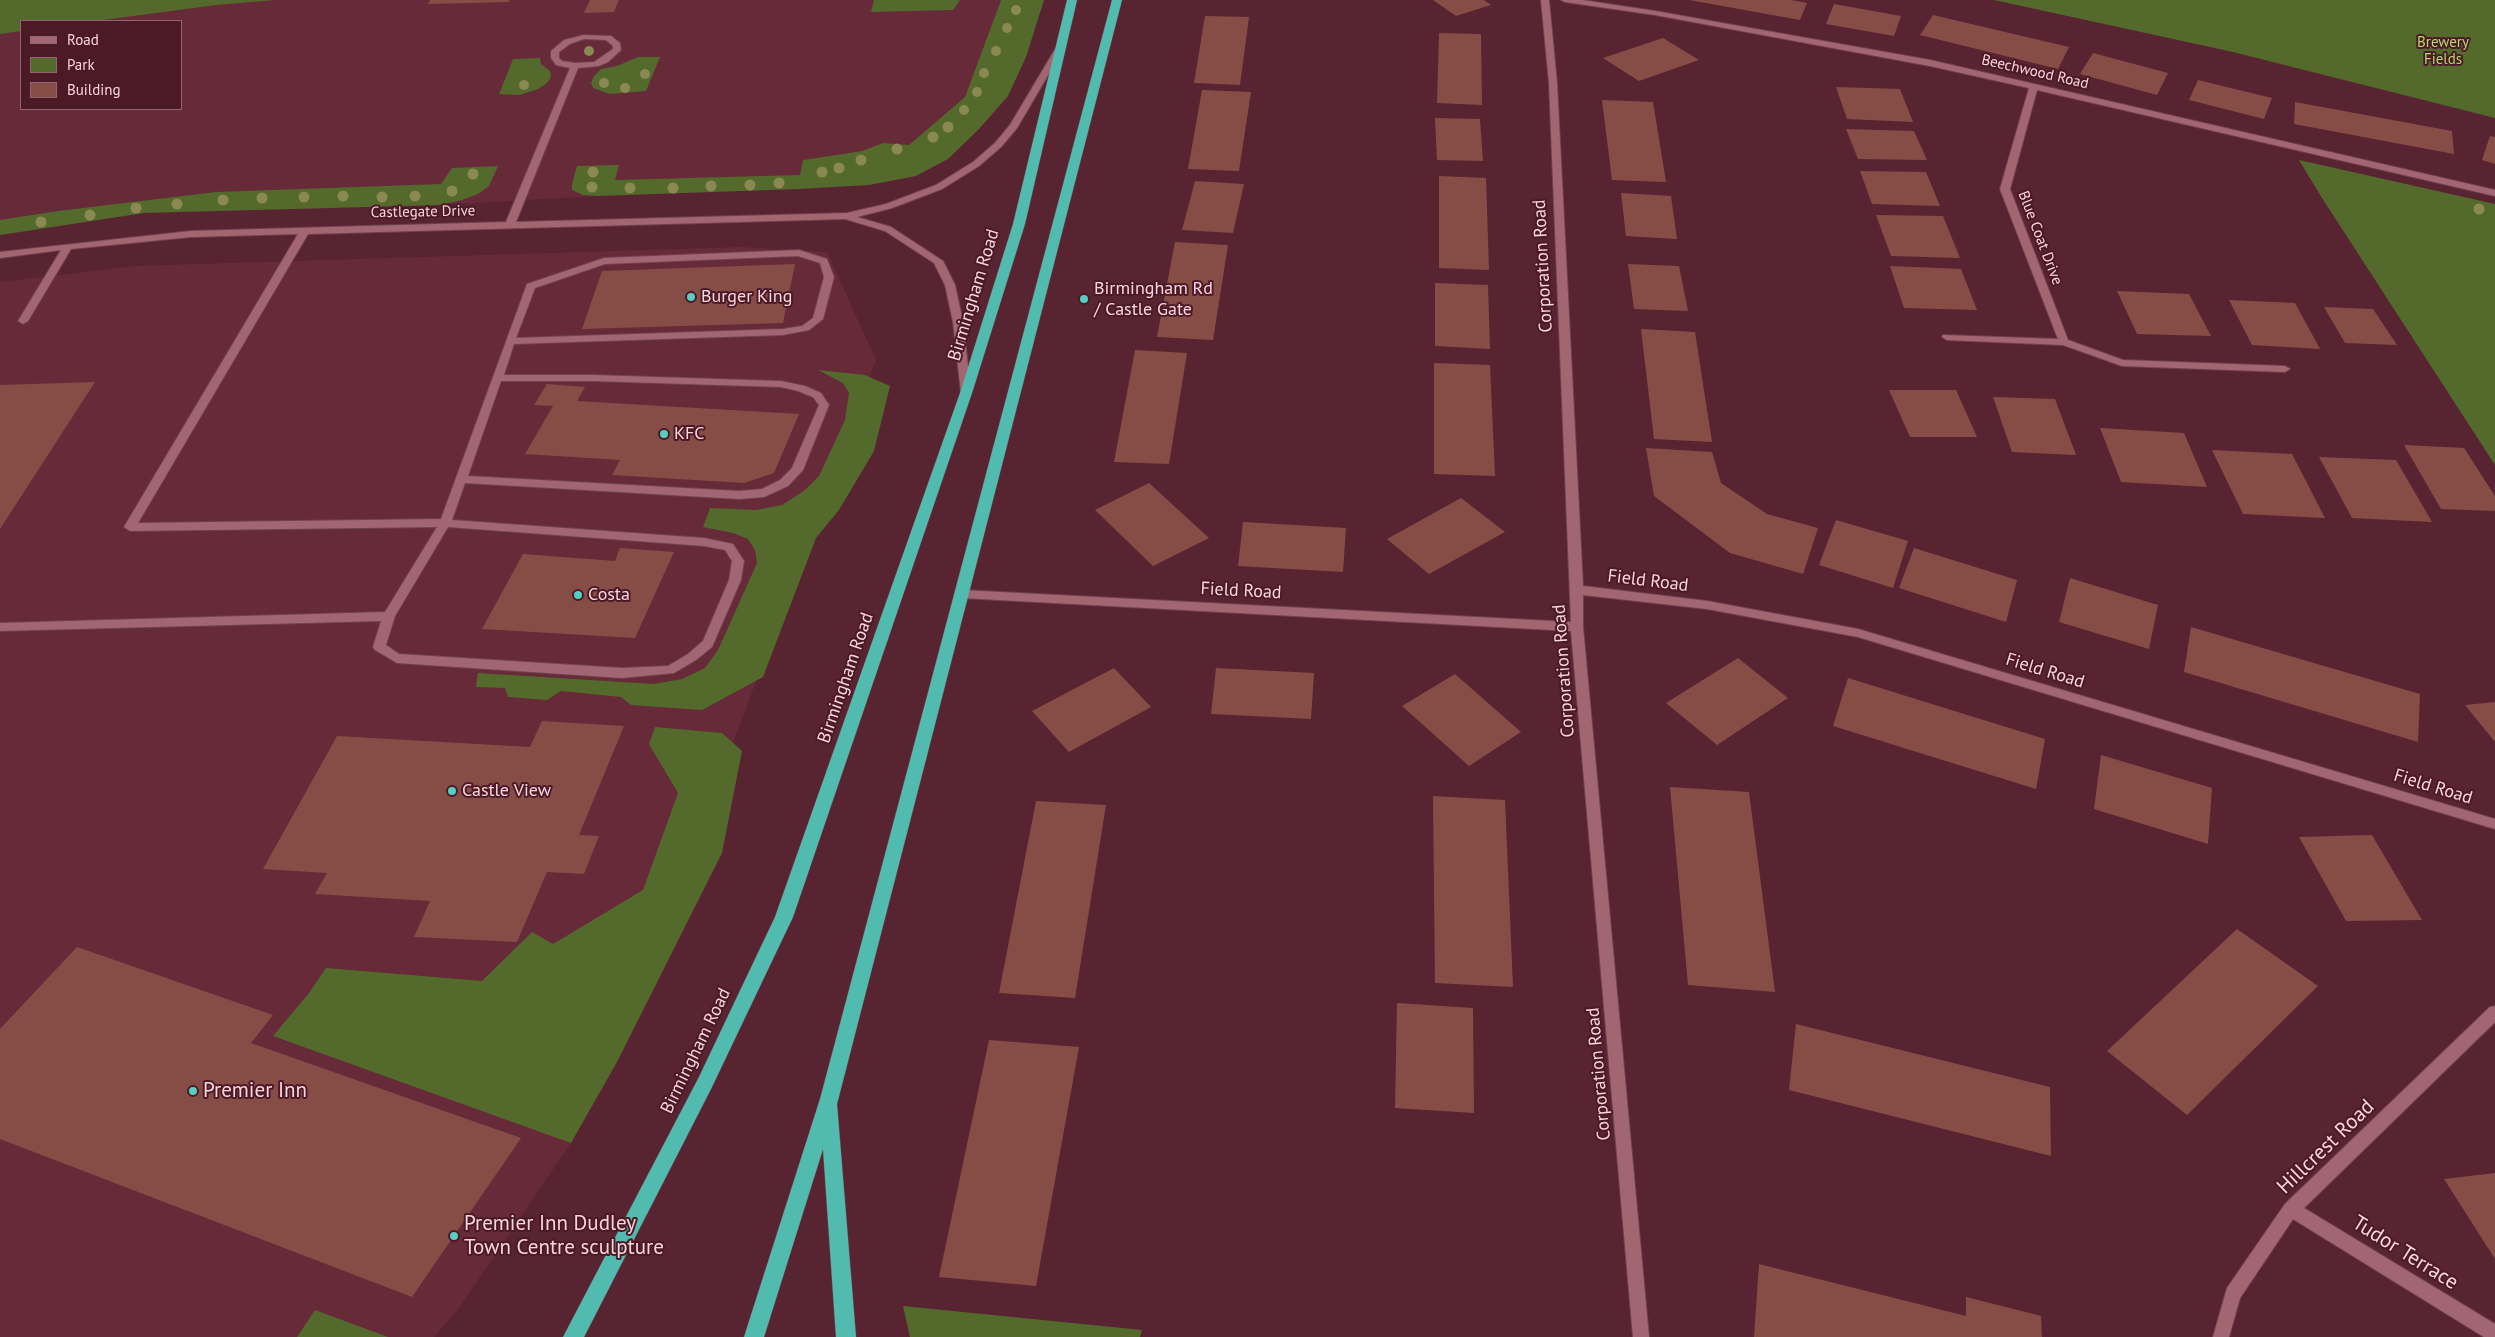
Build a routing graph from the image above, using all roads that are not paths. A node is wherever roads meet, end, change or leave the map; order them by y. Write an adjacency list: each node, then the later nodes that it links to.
1 (1072, 0): 5 (highway, Birmingham Road)
2 (1117, 0): 24 (highway)
3 (1545, 0): 23 (street, Corporation Road)
4 (1565, 0): 7 (street, Beechwood Road)
5 (1061, 46): 9 (street, Castlegate Drive); 20 (highway, Birmingham Road)
6 (575, 66): 6 (street); 10 (street)
7 (2034, 86): 8 (street, Beechwood Road); 17 (street, Blue Coat Drive)
8 (2495, 193)
9 (847, 216): 10 (street, Castlegate Drive); 20 (street, Castlegate Drive)
10 (510, 225): 11 (street, Castlegate Drive)
11 (305, 230): 12 (street, Castlegate Drive); 22 (street)
12 (68, 246): 13 (street, Castlegate Drive); 14 (street)
13 (0, 254)
14 (22, 321)
15 (1947, 336): 17 (street)
16 (510, 341): 16 (street); 19 (street)
17 (2064, 342): 18 (street)
18 (2285, 369)
19 (497, 378): 21 (street); 21 (street)
20 (966, 393): 33 (highway, Birmingham Road)
21 (460, 479): 22 (street)
22 (445, 523): 25 (street); 25 (street)
23 (1577, 590): 27 (street, Corporation Road); 28 (street, Field Road)
24 (962, 594): 27 (street, Field Road); 30 (highway)
25 (389, 616): 26 (street)
26 (0, 627)
27 (1577, 627): 36 (street, Corporation Road)
28 (2495, 824)
29 (2495, 1012): 31 (street, Hillcrest Road)
30 (829, 1099): 34 (highway); 35 (highway)
31 (2291, 1209): 32 (street, Tudor Terrace); 37 (street, Hillcrest Road)
32 (2495, 1334)
33 (573, 1337)
34 (754, 1337)
35 (846, 1337)
36 (1642, 1337)
37 (2221, 1337)

